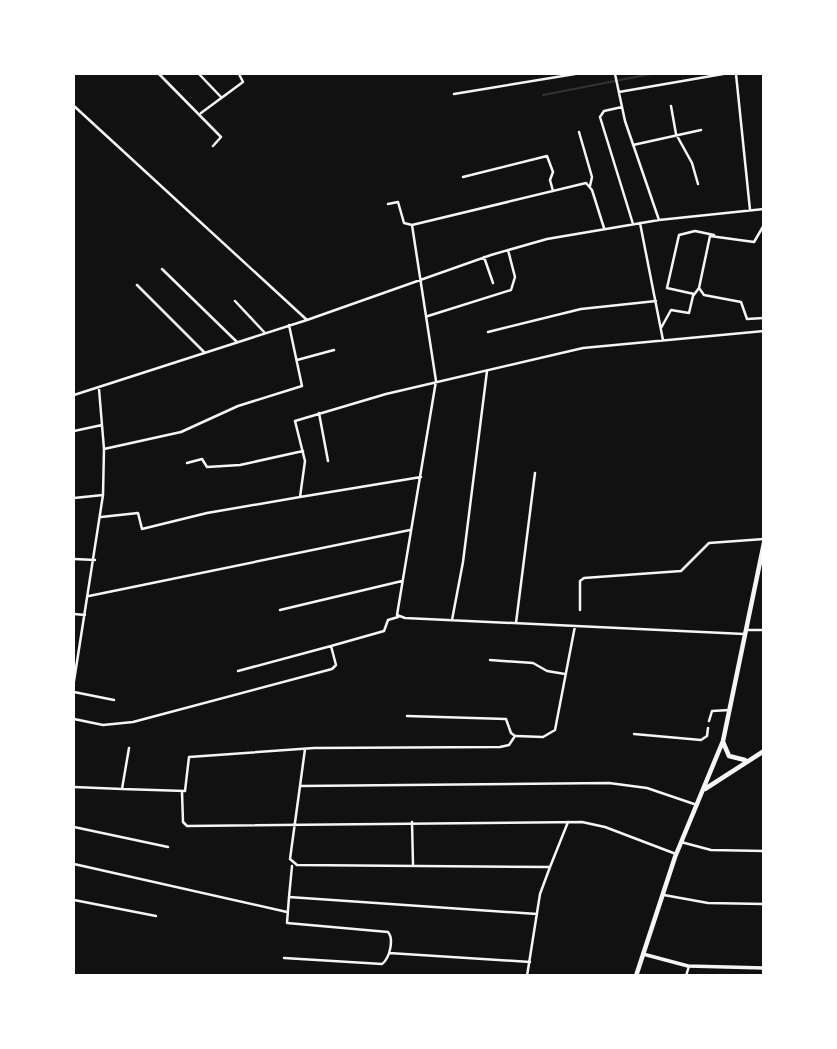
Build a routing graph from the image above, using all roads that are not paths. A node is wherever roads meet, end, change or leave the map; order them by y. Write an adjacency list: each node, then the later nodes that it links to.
1 (159, 74): 14 (street)
2 (199, 74): 10 (street)
3 (239, 74): 10 (street)
4 (575, 74): 9 (street)
5 (615, 74): 8 (street)
6 (723, 74): 8 (street)
7 (736, 74): 26 (street)
8 (619, 92): 13 (street)
9 (454, 94)
10 (222, 98): 14 (street)
11 (74, 106): 46 (street)
12 (671, 106): 17 (street)
13 (622, 107): 18 (street); 29 (street)
14 (200, 114): 19 (street)
15 (701, 130): 17 (street)
16 (579, 132): 22 (street)
17 (676, 134): 18 (street); 21 (street)
18 (633, 145): 27 (street)
19 (213, 146)
20 (463, 177): 23 (street)
21 (698, 184)
22 (590, 186): 23 (street); 32 (street)
23 (553, 191): 30 (street)
24 (388, 204): 30 (street)
25 (764, 209): 26 (street)
26 (750, 210): 27 (street)
27 (659, 220): 28 (street)
28 (640, 223): 29 (street); 43 (street)
29 (633, 224): 32 (street)
30 (412, 225): 37 (street)
31 (764, 225): 33 (street)
32 (604, 228): 34 (street)
33 (714, 235): 40 (street); 41 (street)
34 (508, 250): 35 (street); 44 (street)
35 (484, 257): 37 (street); 38 (street)
36 (162, 269): 53 (street)
37 (421, 280): 44 (street); 46 (street)
38 (493, 283)
39 (137, 285): 55 (street)
40 (699, 288): 41 (street); 45 (street)
41 (694, 294): 48 (street)
42 (235, 301): 51 (street)
43 (656, 301): 48 (street); 50 (street)
44 (428, 316): 58 (street)
45 (764, 318)
46 (307, 320): 47 (street)
47 (289, 325): 51 (street); 56 (street)
48 (661, 328): 52 (street)
49 (764, 331): 52 (street)
50 (488, 332)
51 (265, 333): 53 (street)
52 (663, 340): 57 (street)
53 (237, 342): 55 (street)
54 (334, 350): 56 (street)
55 (204, 352): 59 (street)
56 (298, 360): 64 (street)
57 (488, 371): 58 (street); 86 (street)
58 (436, 381): 61 (street); 69 (street)
59 (99, 388): 60 (street); 62 (street)
60 (74, 394)
61 (319, 413): 65 (street); 66 (street)
62 (102, 425): 63 (street); 64 (street)
63 (74, 431)
64 (104, 449): 70 (street)
65 (303, 452): 67 (street); 71 (street)
66 (328, 461)
67 (187, 463)
68 (535, 473): 87 (street)
69 (421, 477): 71 (street); 74 (street)
70 (103, 495): 72 (street); 73 (street)
71 (300, 497): 73 (street)
72 (74, 498)
73 (101, 517): 77 (street)
74 (410, 530): 79 (street); 80 (street)
75 (764, 541): 78 (main road); 82 (street)
76 (74, 559): 77 (street)
77 (95, 560): 80 (street)
78 (761, 570): 90 (main road)
79 (402, 581): 81 (street); 85 (street)
80 (89, 596): 84 (street)
81 (280, 610)
82 (580, 610)
83 (74, 614): 84 (street)
84 (85, 615): 95 (street)
85 (398, 617): 86 (street); 91 (street)
86 (452, 620): 87 (street)
87 (516, 623): 88 (street)
88 (575, 626): 90 (street); 94 (street)
89 (764, 631): 90 (street)
90 (744, 632): 98 (main road)
91 (331, 646): 93 (street); 100 (street)
92 (490, 660): 94 (street)
93 (238, 671)
94 (565, 674): 104 (street)
95 (74, 681)
96 (74, 692): 97 (street)
97 (114, 700)
98 (730, 710): 101 (street); 105 (main road)
99 (407, 716): 104 (street)
100 (74, 719)
101 (709, 721)
102 (708, 728): 103 (street)
103 (634, 734)
104 (515, 736): 107 (street)
105 (723, 741): 109 (main road); 113 (main road)
106 (130, 748): 112 (street)
107 (305, 749): 110 (street); 114 (street)
108 (764, 751): 109 (main road)
109 (747, 760): 113 (main road)
110 (300, 786): 115 (street); 118 (street)
111 (74, 787): 112 (street)
112 (122, 789): 114 (street)
113 (704, 790): 115 (main road)
114 (182, 792): 118 (street)
115 (698, 806): 120 (main road)
116 (412, 822): 117 (street); 118 (street); 126 (street)
117 (568, 822): 123 (street); 127 (street)
118 (295, 825): 125 (street)
119 (74, 827): 121 (street)
120 (681, 842): 122 (street); 123 (main road)
121 (168, 847)
122 (764, 851)
123 (676, 854): 128 (main road)
124 (74, 864): 132 (street)
125 (292, 864): 126 (street); 129 (street)
126 (413, 864): 127 (street)
127 (550, 867): 133 (street)
128 (664, 895): 131 (street); 136 (main road)
129 (289, 897): 132 (street); 133 (street)
130 (74, 900): 134 (street)
131 (764, 904)
132 (287, 912): 135 (street)
133 (537, 914): 138 (street)
134 (156, 916)
135 (389, 953): 137 (street); 138 (street)
136 (643, 954): 139 (street); 143 (main road)
137 (284, 958)
138 (530, 962): 142 (street)
139 (690, 966): 141 (street); 144 (street)
140 (764, 968): 141 (street)
141 (735, 969): 145 (street)
142 (527, 975)
143 (636, 975)
144 (686, 975)
145 (735, 975)

